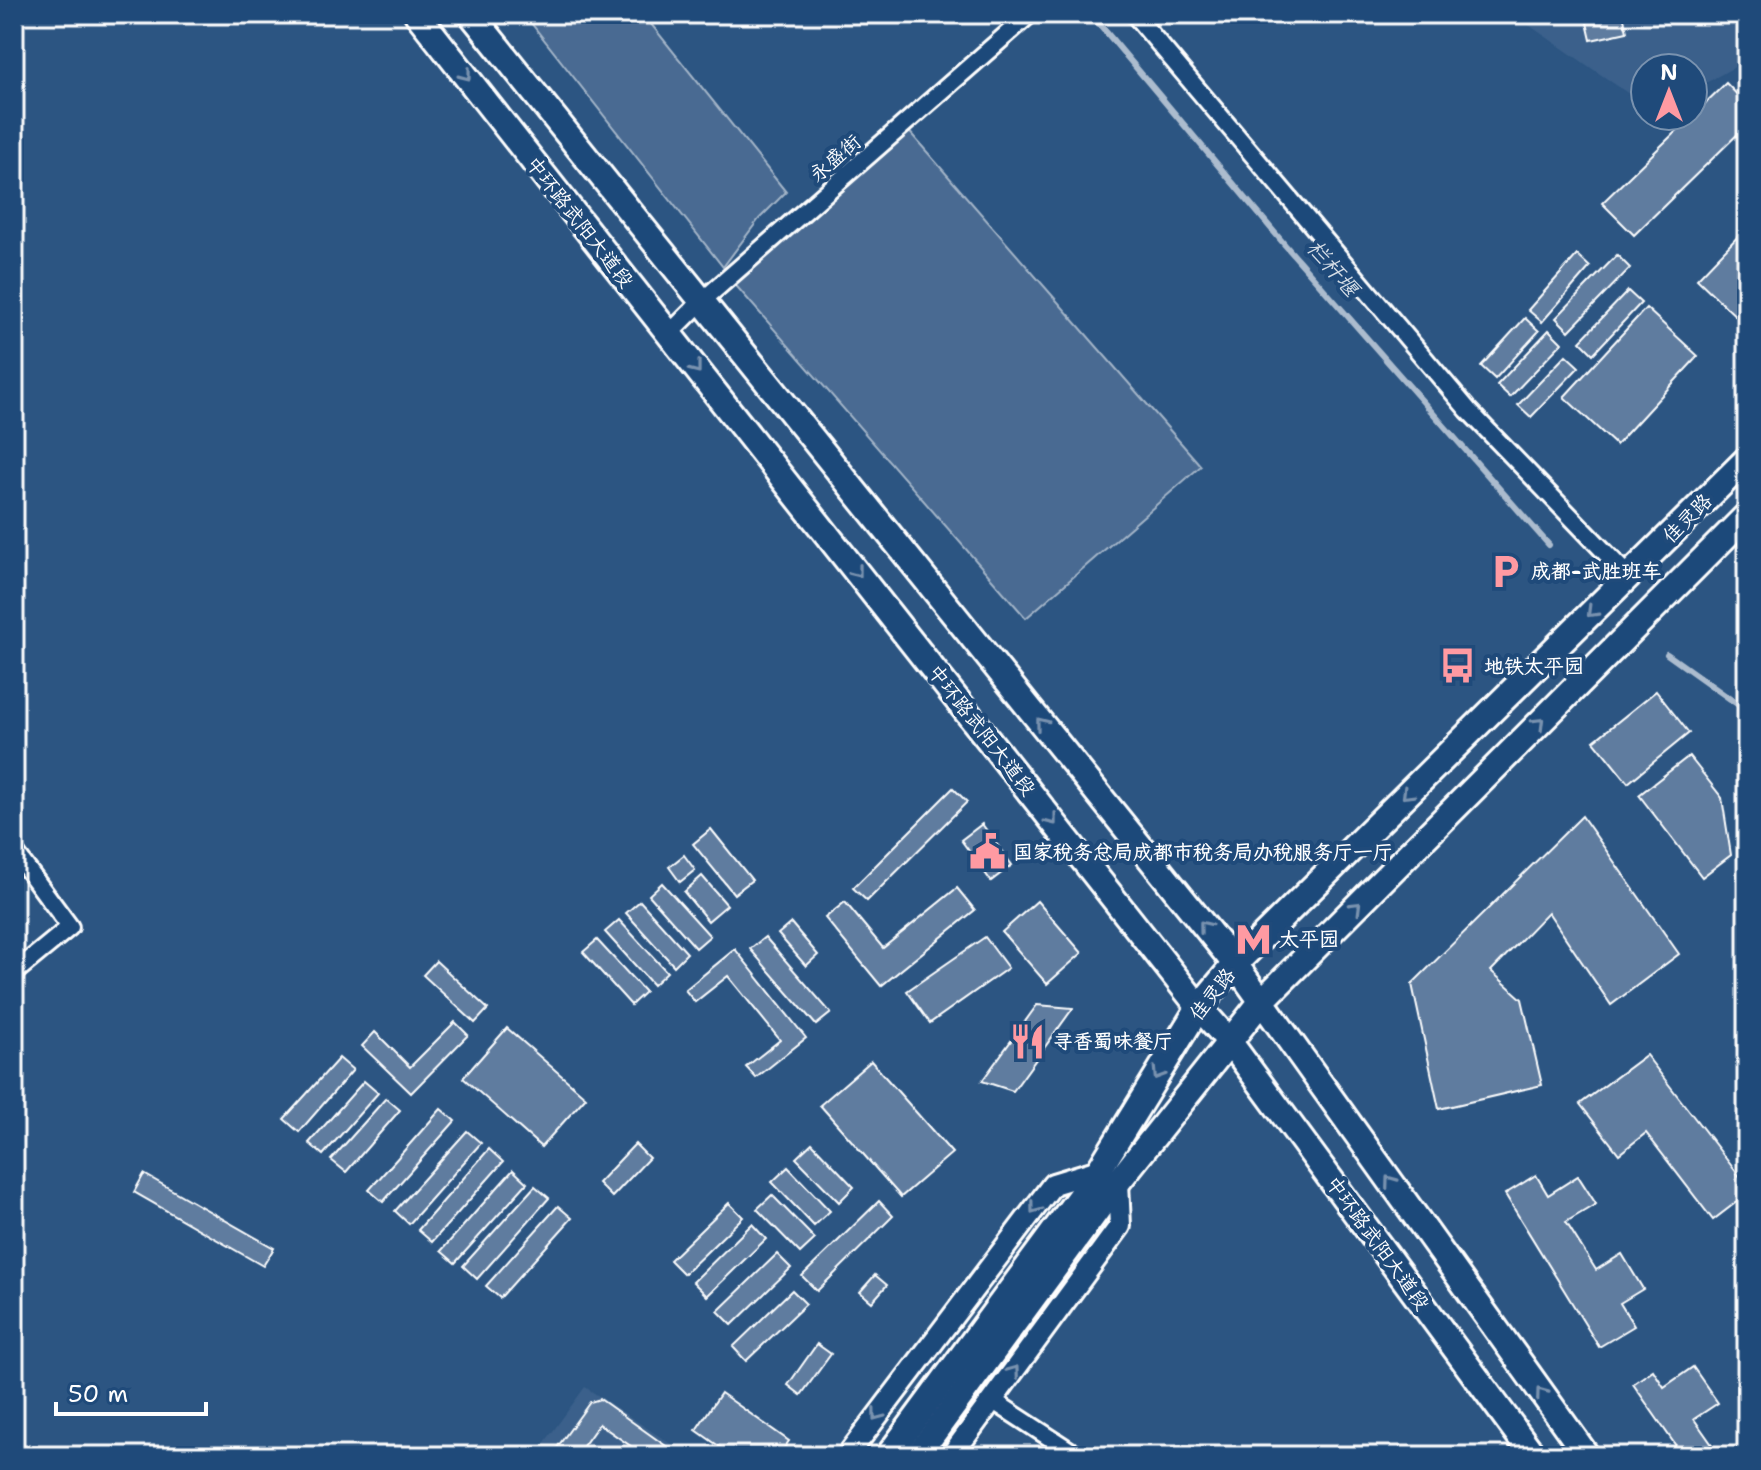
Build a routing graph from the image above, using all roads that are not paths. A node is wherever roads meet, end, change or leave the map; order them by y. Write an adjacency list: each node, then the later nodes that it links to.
1 (417, 14): 6 (main road, 中环路武阳大道段, one-way to 6)
2 (471, 14): 5 (main road)
3 (1030, 14): 5 (street, 永盛街)
4 (1134, 14): 9 (street)
5 (702, 301): 6 (street, 永盛街); 11 (main road, one-way to 5)
6 (669, 334): 14 (main road, 中环路武阳大道段, one-way to 14)
7 (1747, 459): 9 (main road, 佳灵路)
8 (1747, 515): 13 (main road, 佳灵路, one-way to 8)
9 (1628, 576): 11 (main road, 佳灵路, one-way to 11)
10 (14, 851): 12 (street)
11 (1235, 964): 13 (main road); 14 (main road, 佳灵路)
12 (14, 973)
13 (1261, 1002): 15 (main road, 佳灵路); 25 (main road, one-way to 13)
14 (1199, 1007): 15 (main road, 中环路武阳大道段); 16 (main road, 佳灵路, one-way to 16)
15 (1229, 1041): 16 (main road, 佳灵路); 24 (main road, 中环路武阳大道段)
16 (1108, 1176): 17 (main road, 佳灵路); 18 (street, one-way to 16); 19 (street, one-way to 19)
17 (1051, 1254): 20 (main road, 佳灵路); 21 (main road, 佳灵路)
18 (992, 1400): 22 (street); 23 (street)
19 (847, 1456)
20 (888, 1456)
21 (917, 1456)
22 (951, 1456)
23 (1078, 1456)
24 (1534, 1456)
25 (1587, 1456)

